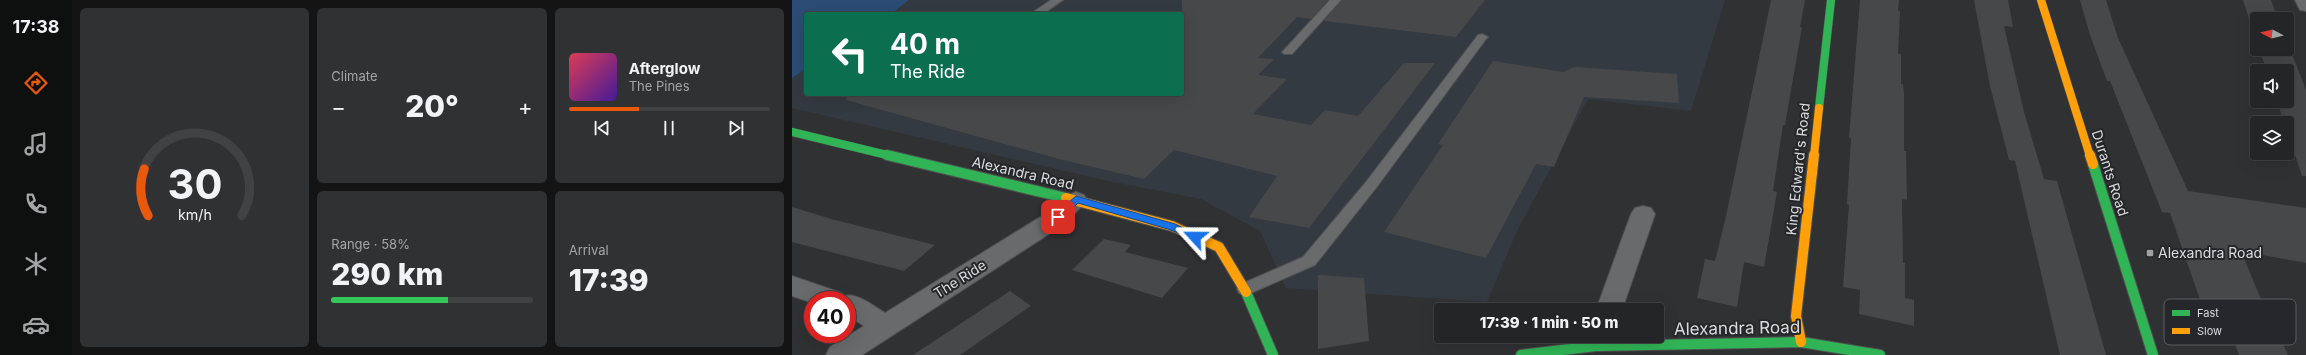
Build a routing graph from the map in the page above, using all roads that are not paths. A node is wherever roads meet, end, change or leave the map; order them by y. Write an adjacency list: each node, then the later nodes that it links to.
1 (1058, 0): 7 (lane)
2 (1336, 0): 9 (lane)
3 (1831, 0): 19 (street, King Edward's Road)
4 (2041, 0): 27 (street, Durants Road)
5 (2303, 0): 6 (street)
6 (2306, 6)
7 (1037, 12)
8 (1482, 37): 14 (lane)
9 (1288, 52)
10 (792, 132): 11 (street, Alexandra Road)
11 (1076, 200): 14 (street, Alexandra Road); 18 (street, The Ride)
12 (1643, 214): 16 (street)
13 (792, 286): 15 (street)
14 (1245, 289): 24 (street, Alexandra Road)
15 (807, 291)
16 (1611, 303)
17 (856, 308): 18 (street)
18 (885, 326): 23 (street, The Ride)
19 (1801, 342): 22 (street, Alexandra Road); 26 (street, Alexandra Road)
20 (1587, 343): 25 (street, Alexandra Road)
21 (1624, 343): 22 (street, Alexandra Road)
22 (1716, 350)
23 (840, 355)
24 (1273, 355)
25 (1521, 355)
26 (1880, 355)
27 (2153, 355)

